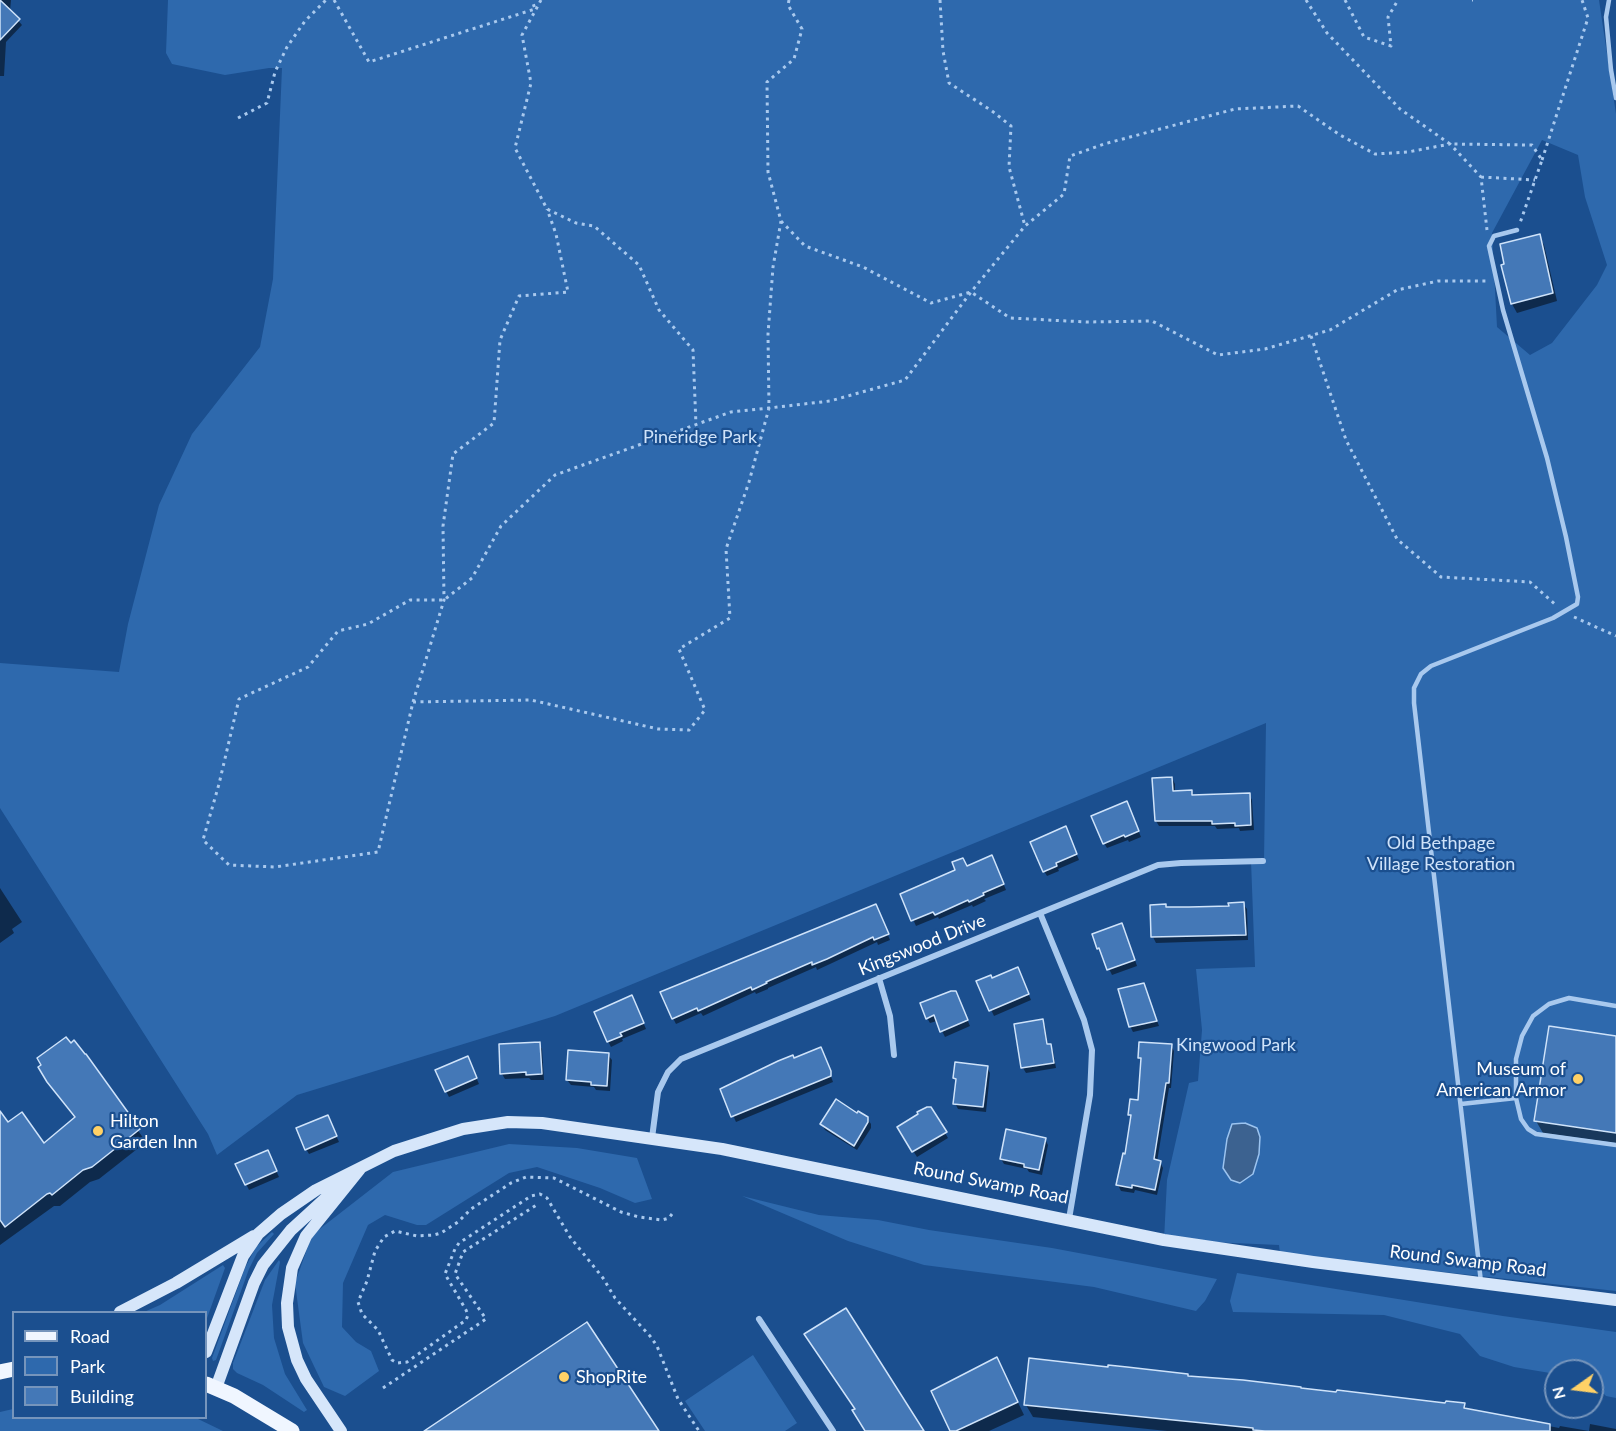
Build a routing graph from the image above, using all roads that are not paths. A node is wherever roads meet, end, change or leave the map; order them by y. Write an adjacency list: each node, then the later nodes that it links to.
1 (1609, 0): 2 (lane)
2 (1616, 98)
3 (1517, 230): 10 (lane)
4 (1263, 861): 5 (street, Kingswood Drive)
5 (1040, 913): 6 (street, Kingswood Drive); 14 (street)
6 (879, 978): 8 (street); 11 (street, Kingswood Drive)
7 (1616, 1006): 9 (lane)
8 (894, 1055)
9 (1516, 1098): 10 (lane); 12 (lane)
10 (1461, 1104): 16 (lane)
11 (651, 1139): 13 (main road, Round Swamp Road); 14 (main road, Round Swamp Road)
12 (1616, 1144)
13 (364, 1165): 15 (main road, Round Swamp Road); 21 (main road, Round Swamp Road); 23 (main road)
14 (1069, 1219): 16 (main road, Round Swamp Road)
15 (258, 1234): 18 (main road); 20 (main road, Round Swamp Road)
16 (1481, 1282): 17 (main road, Round Swamp Road)
17 (1616, 1300)
18 (122, 1311)
19 (759, 1319): 24 (street)
20 (207, 1349)
21 (211, 1386): 22 (main road)
22 (292, 1431)
23 (341, 1431)
24 (833, 1431)

